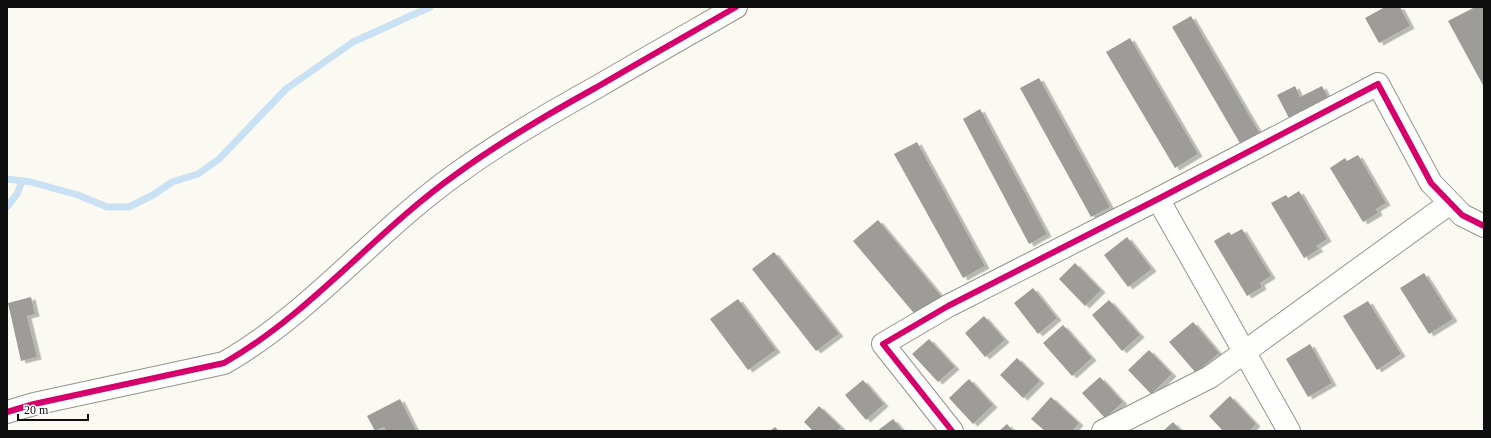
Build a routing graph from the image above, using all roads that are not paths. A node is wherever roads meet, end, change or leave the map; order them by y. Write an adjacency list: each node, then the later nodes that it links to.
1 (736, 7): 6 (street)
2 (1158, 199): 3 (street); 5 (street); 7 (street)
3 (1450, 203): 4 (street); 5 (street)
4 (1484, 226)
5 (1245, 352): 8 (street); 9 (street)
6 (7, 412)
7 (952, 431)
8 (1103, 431)
9 (1289, 431)

